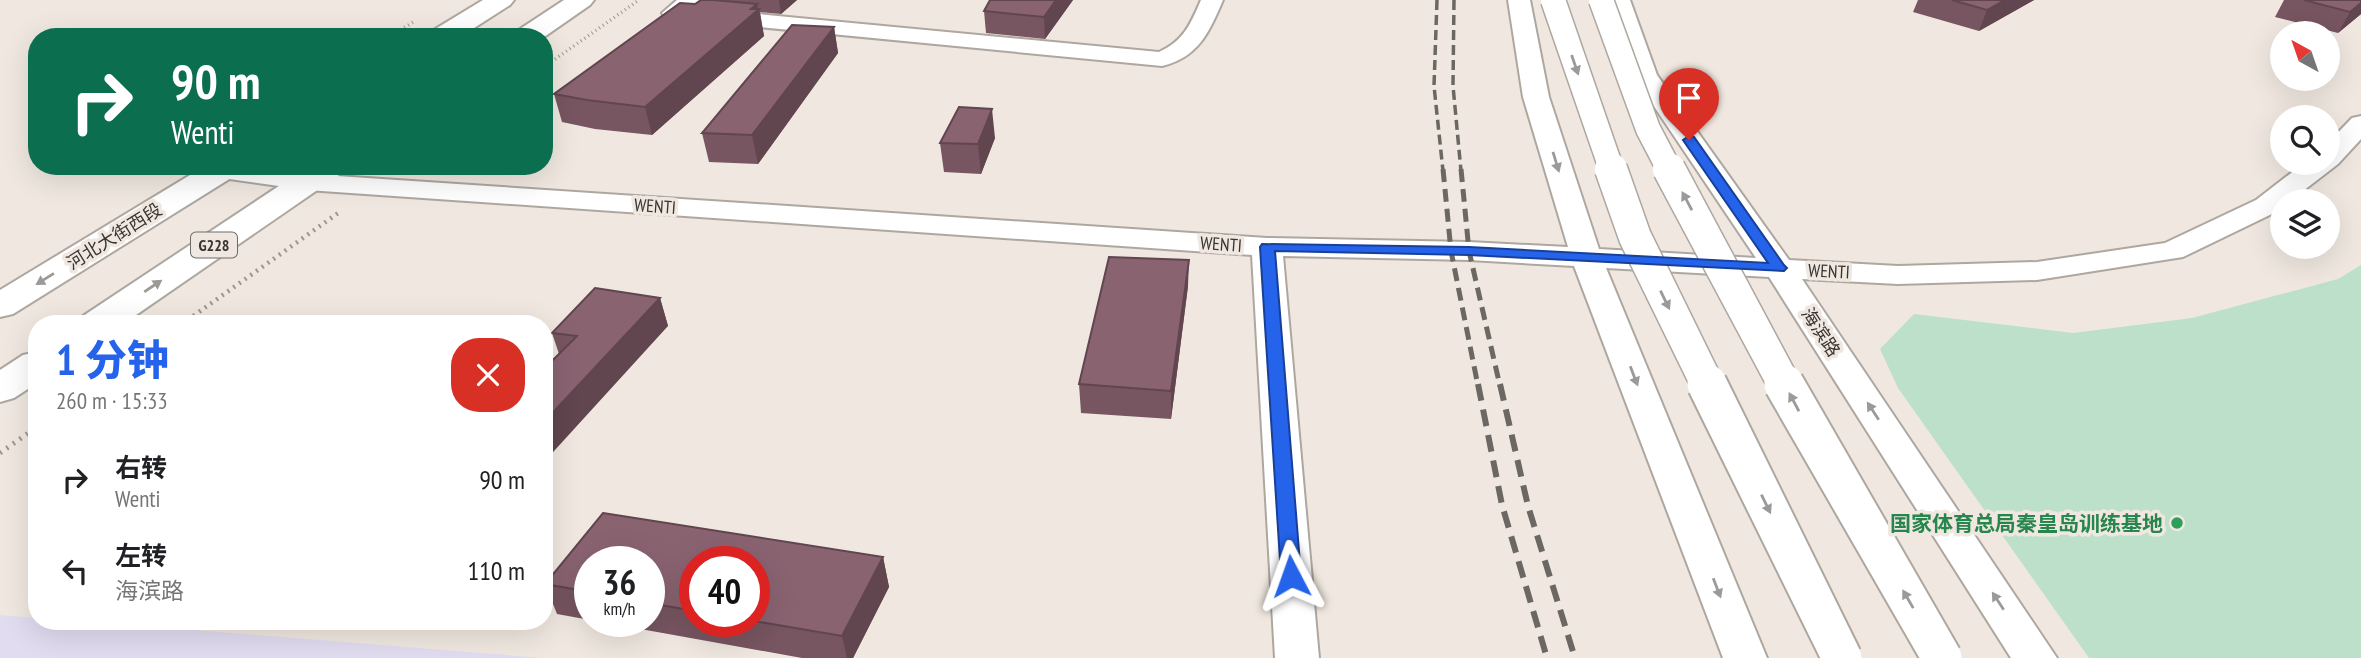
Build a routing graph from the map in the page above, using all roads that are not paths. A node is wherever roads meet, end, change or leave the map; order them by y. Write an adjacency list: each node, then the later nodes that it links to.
1 (501, 0): 9 (highway)
2 (581, 0): 10 (highway)
3 (691, 0): 4 (street)
4 (1212, 0)
5 (1519, 0): 18 (street, one-way to 18)
6 (1553, 0): 26 (street, one-way to 26, bridge)
7 (1601, 0): 27 (street, one-way to 7, bridge)
8 (1619, 0): 19 (street, 海滨路)
9 (456, 28)
10 (539, 28)
11 (2361, 124): 12 (street)
12 (2340, 146)
13 (214, 175): 20 (highway, 河北大街西段, one-way to 20)
14 (318, 175): 21 (highway, G228, one-way to 14)
15 (323, 175): 17 (street, WENTI)
16 (2306, 175): 19 (street, WENTI)
17 (1267, 247): 18 (street, WENTI); 24 (street)
18 (1586, 257): 19 (street, WENTI); 25 (street, one-way to 25)
19 (1779, 268): 28 (street, 海滨路, one-way to 19)
20 (0, 306)
21 (110, 315)
22 (28, 370): 23 (highway)
23 (0, 389)
24 (1297, 658)
25 (1745, 658)
26 (1842, 658)
27 (1942, 658)
28 (2035, 658)

